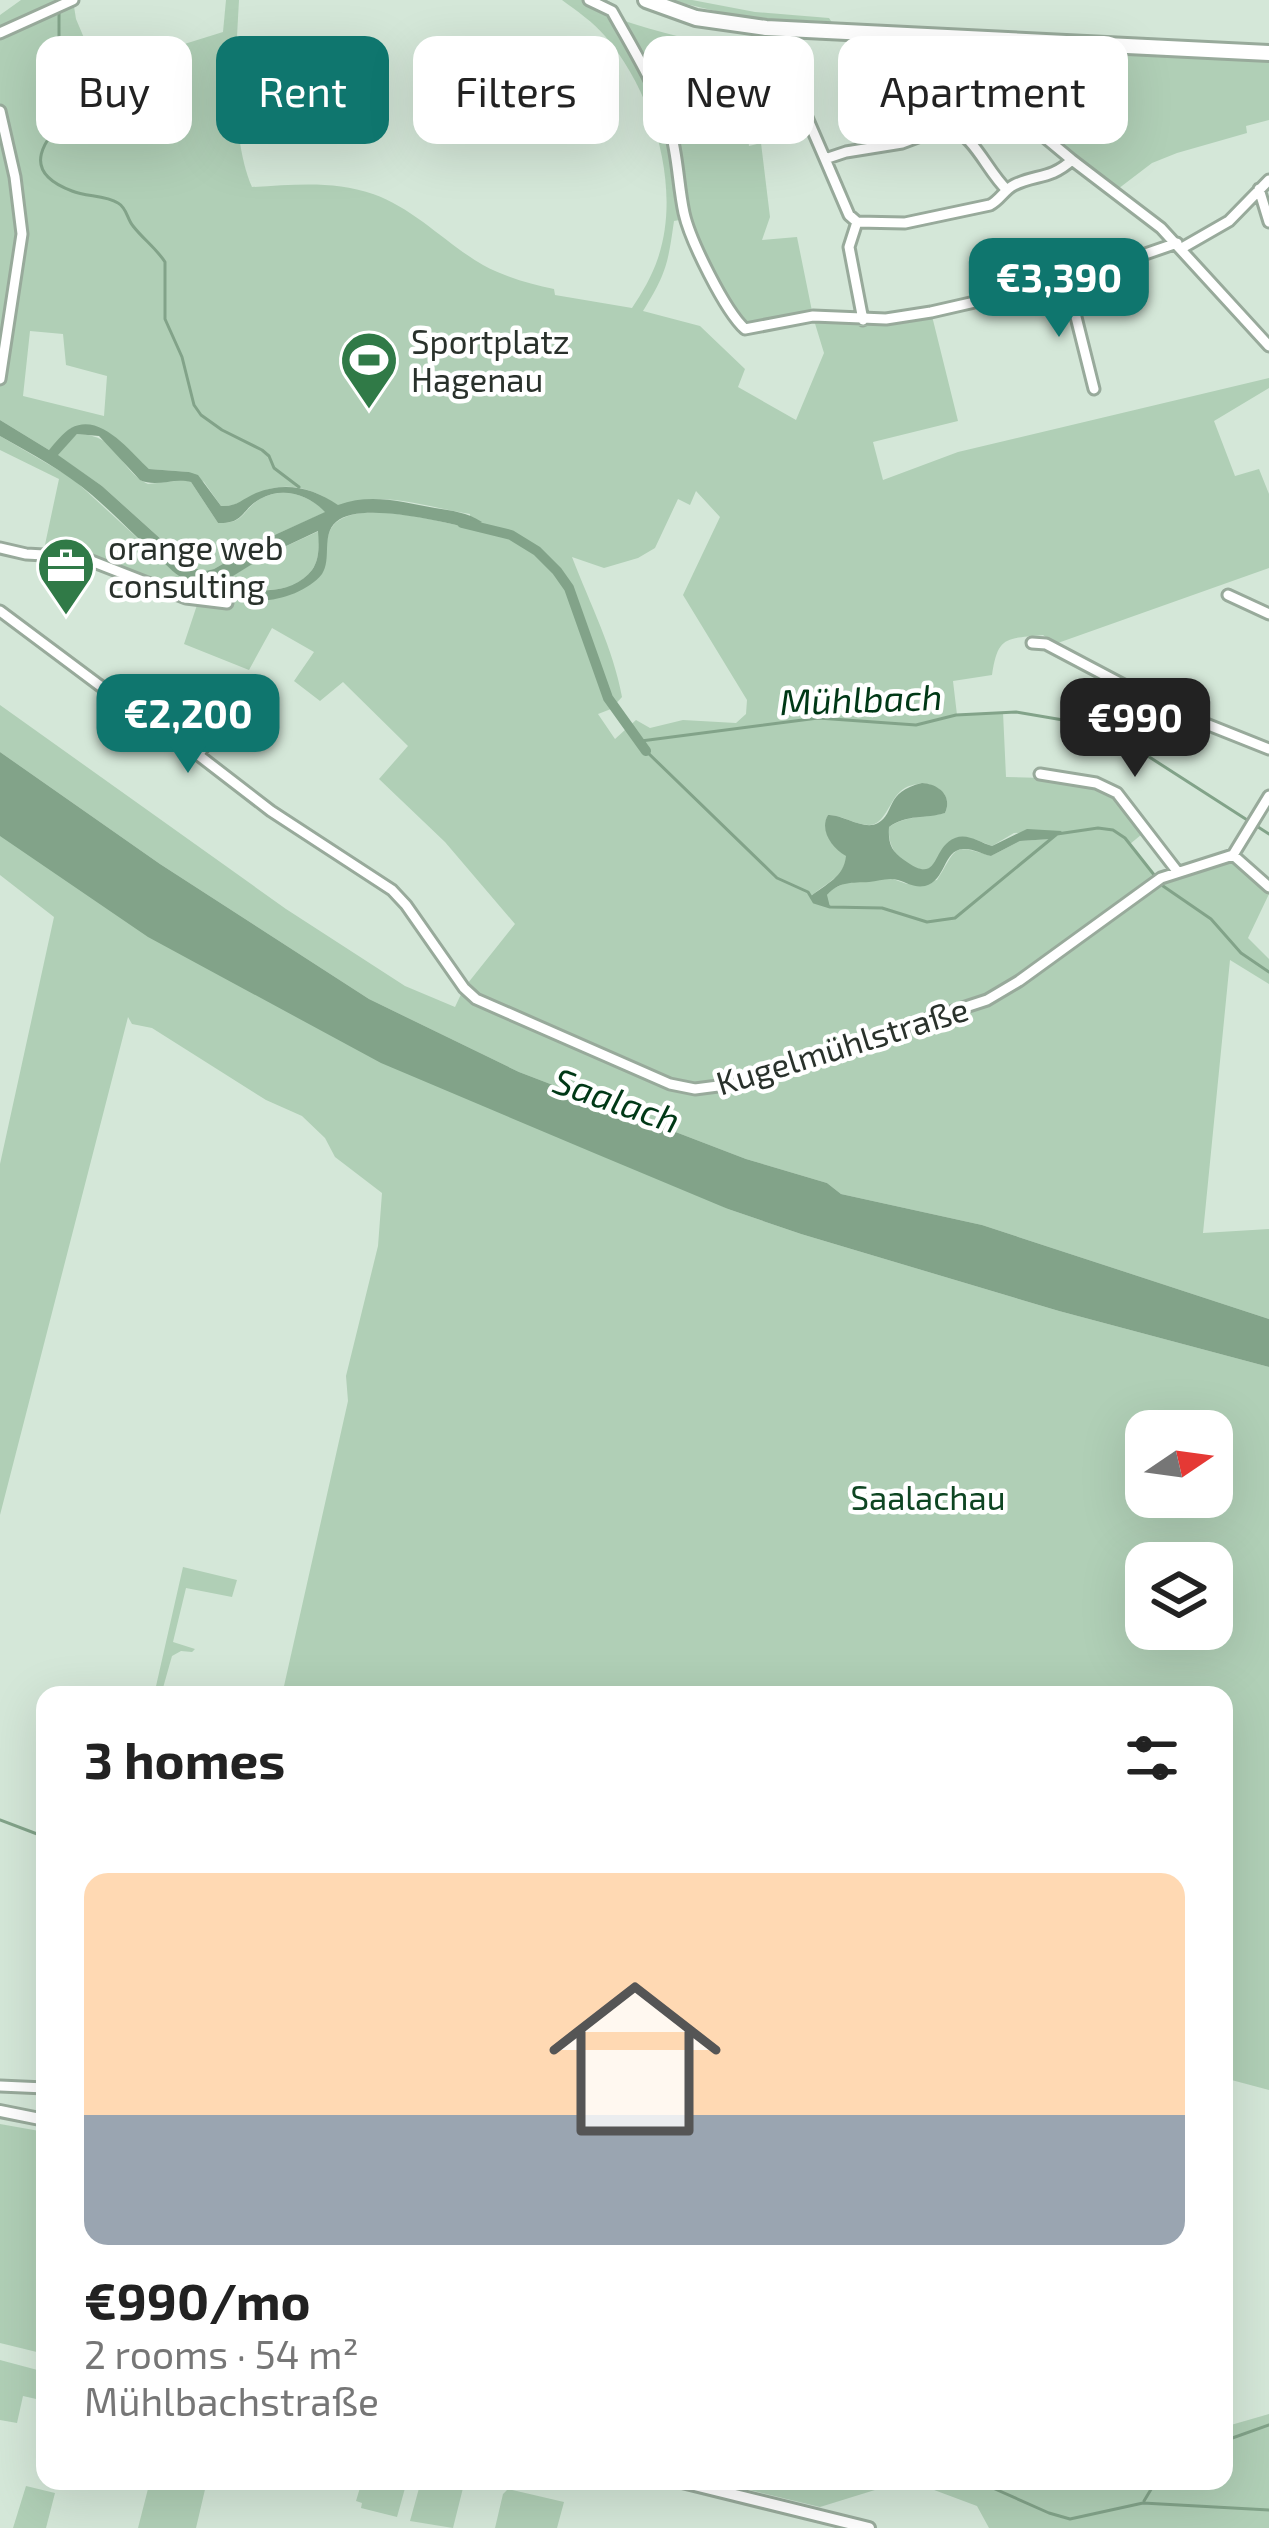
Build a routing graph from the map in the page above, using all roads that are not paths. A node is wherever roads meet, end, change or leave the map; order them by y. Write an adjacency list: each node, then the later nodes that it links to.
1 (73, 0): 5 (street)
2 (590, 0): 4 (street)
3 (646, 0): 6 (main road)
4 (614, 5): 23 (street)
5 (0, 33)
6 (909, 36)
7 (1128, 47): 8 (main road)
8 (1269, 53)
9 (0, 111): 25 (street)
10 (814, 134): 14 (street)
11 (895, 144): 14 (street)
12 (971, 144): 18 (street)
13 (1053, 144): 15 (street)
14 (825, 159): 20 (street)
15 (1072, 160): 18 (street); 21 (street)
16 (1269, 180): 17 (street)
17 (1258, 189): 19 (street); 21 (street)
18 (1007, 190): 20 (street)
19 (1269, 221)
20 (857, 222): 23 (street)
21 (1180, 246): 22 (street); 24 (street)
22 (1067, 281): 23 (street); 26 (street)
23 (863, 320)
24 (1269, 346)
25 (0, 380)
26 (1094, 389)
27 (0, 548): 29 (street)
28 (1228, 596): 31 (street)
29 (227, 603)
30 (0, 611): 33 (street)
31 (1269, 614)
32 (1032, 643): 34 (street)
33 (140, 710): 35 (street); 35 (street)
34 (1269, 749)
35 (198, 755): 39 (street, Kugelmühlstraße)
36 (1040, 774): 39 (street)
37 (1269, 796): 38 (street)
38 (1233, 854): 39 (street, Kugelmühlstraße); 40 (street)
39 (1177, 871)
40 (1269, 887)
41 (0, 2086): 42 (street)
42 (36, 2088)
43 (0, 2110): 44 (street)
44 (36, 2118)
45 (715, 2490): 46 (street)
46 (869, 2528)

